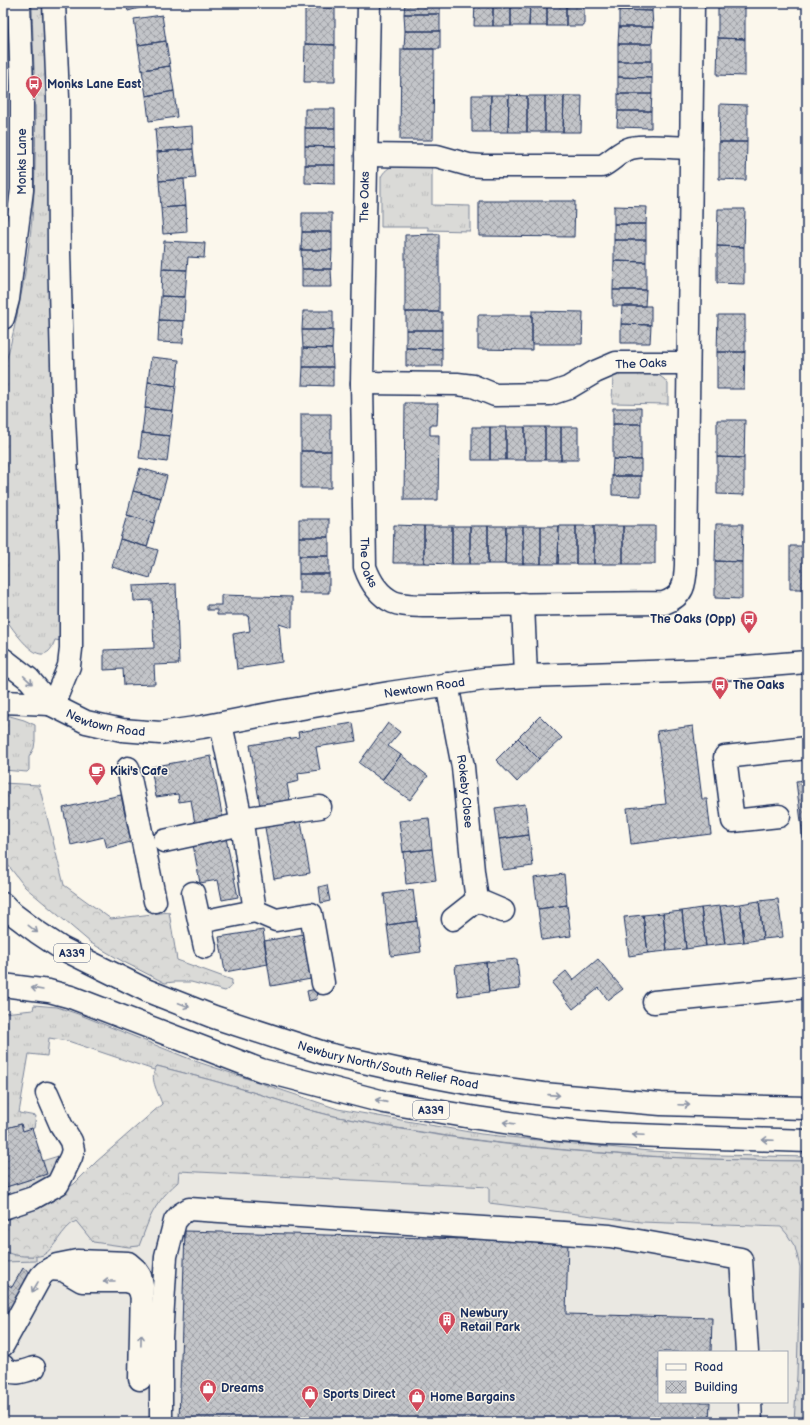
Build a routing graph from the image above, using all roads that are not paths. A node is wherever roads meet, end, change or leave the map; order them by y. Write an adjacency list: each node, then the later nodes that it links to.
1 (19, 3): 7 (main road, Monks Lane)
2 (54, 3): 16 (main road)
3 (369, 3): 6 (main road, The Oaks)
4 (693, 3): 5 (main road, The Oaks)
5 (692, 148): 6 (main road, The Oaks); 8 (main road, The Oaks)
6 (366, 155): 9 (main road, The Oaks)
7 (3, 318)
8 (688, 363): 9 (main road, The Oaks); 10 (main road, The Oaks)
9 (362, 383): 10 (main road, The Oaks)
10 (523, 604): 13 (main road)
11 (3, 659): 16 (main road, Newtown Road, one-way to 16)
12 (807, 662): 13 (main road, Newtown Road)
13 (526, 676): 14 (main road, Newtown Road)
14 (447, 684): 17 (main road, Newtown Road); 25 (main road, Rokeby Close)
15 (3, 702): 16 (main road, Newtown Road)
16 (51, 704): 17 (main road, Newtown Road)
17 (221, 724): 22 (main road)
18 (807, 748): 21 (main road)
19 (128, 768): 26 (main road)
20 (320, 806): 22 (main road)
21 (779, 816)
22 (242, 821): 23 (main road); 28 (main road)
23 (164, 841)
24 (193, 893): 31 (main road)
25 (478, 900): 29 (main road); 30 (main road)
26 (155, 901)
27 (3, 904): 38 (main road, Newbury North/South Relief Road / A339, one-way to 38)
28 (255, 911): 31 (main road); 33 (main road)
29 (503, 911)
30 (453, 919)
31 (207, 921): 32 (main road)
32 (205, 947)
33 (323, 983)
34 (3, 985): 39 (main road, A339, one-way to 34)
35 (807, 987): 36 (main road)
36 (654, 1002)
37 (47, 1093): 40 (main road)
38 (807, 1108)
39 (807, 1141)
40 (3, 1208)
41 (3, 1345): 45 (main road, one-way to 41)
42 (747, 1351): 45 (main road)
43 (3, 1366): 44 (main road)
44 (34, 1368)
45 (144, 1379): 47 (main road)
46 (750, 1403): 48 (main road)
47 (161, 1422)
48 (751, 1422)

